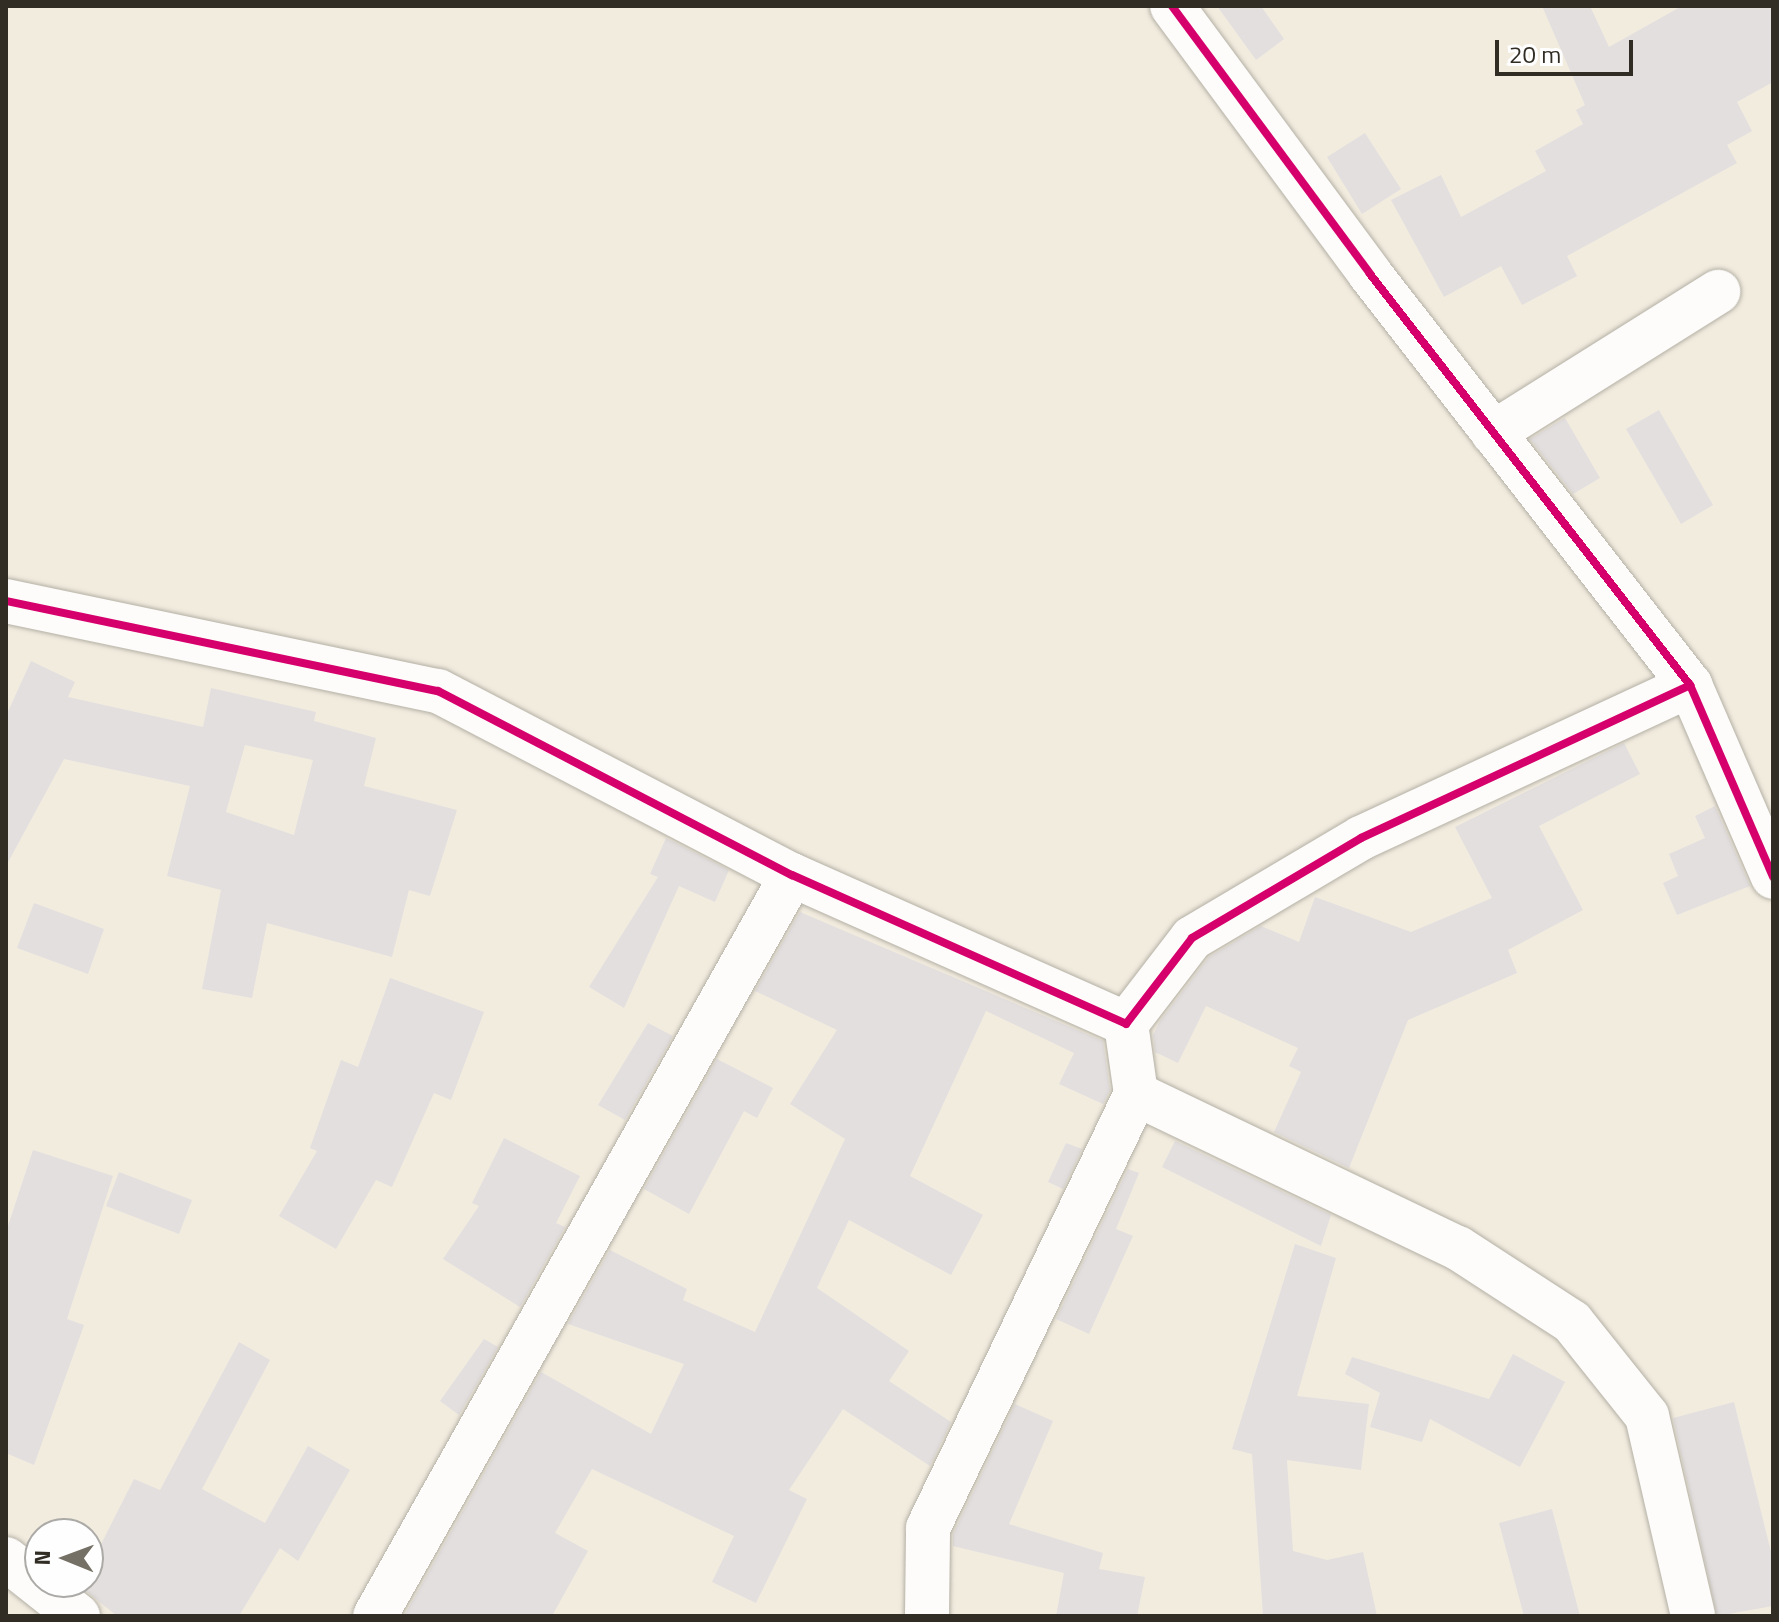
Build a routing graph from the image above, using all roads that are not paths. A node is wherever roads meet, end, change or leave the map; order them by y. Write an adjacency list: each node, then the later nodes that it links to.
1 (1172, 6): 3 (street)
2 (1718, 292): 3 (street)
3 (1493, 433): 5 (street)
4 (6, 601): 7 (street)
5 (1690, 685): 6 (street); 8 (street)
6 (1771, 863)
7 (792, 875): 8 (street); 12 (street)
8 (1126, 1024): 9 (street)
9 (1136, 1094): 13 (street); 14 (street)
10 (6, 1559): 11 (street)
11 (78, 1616)
12 (375, 1616)
13 (927, 1616)
14 (1693, 1616)

